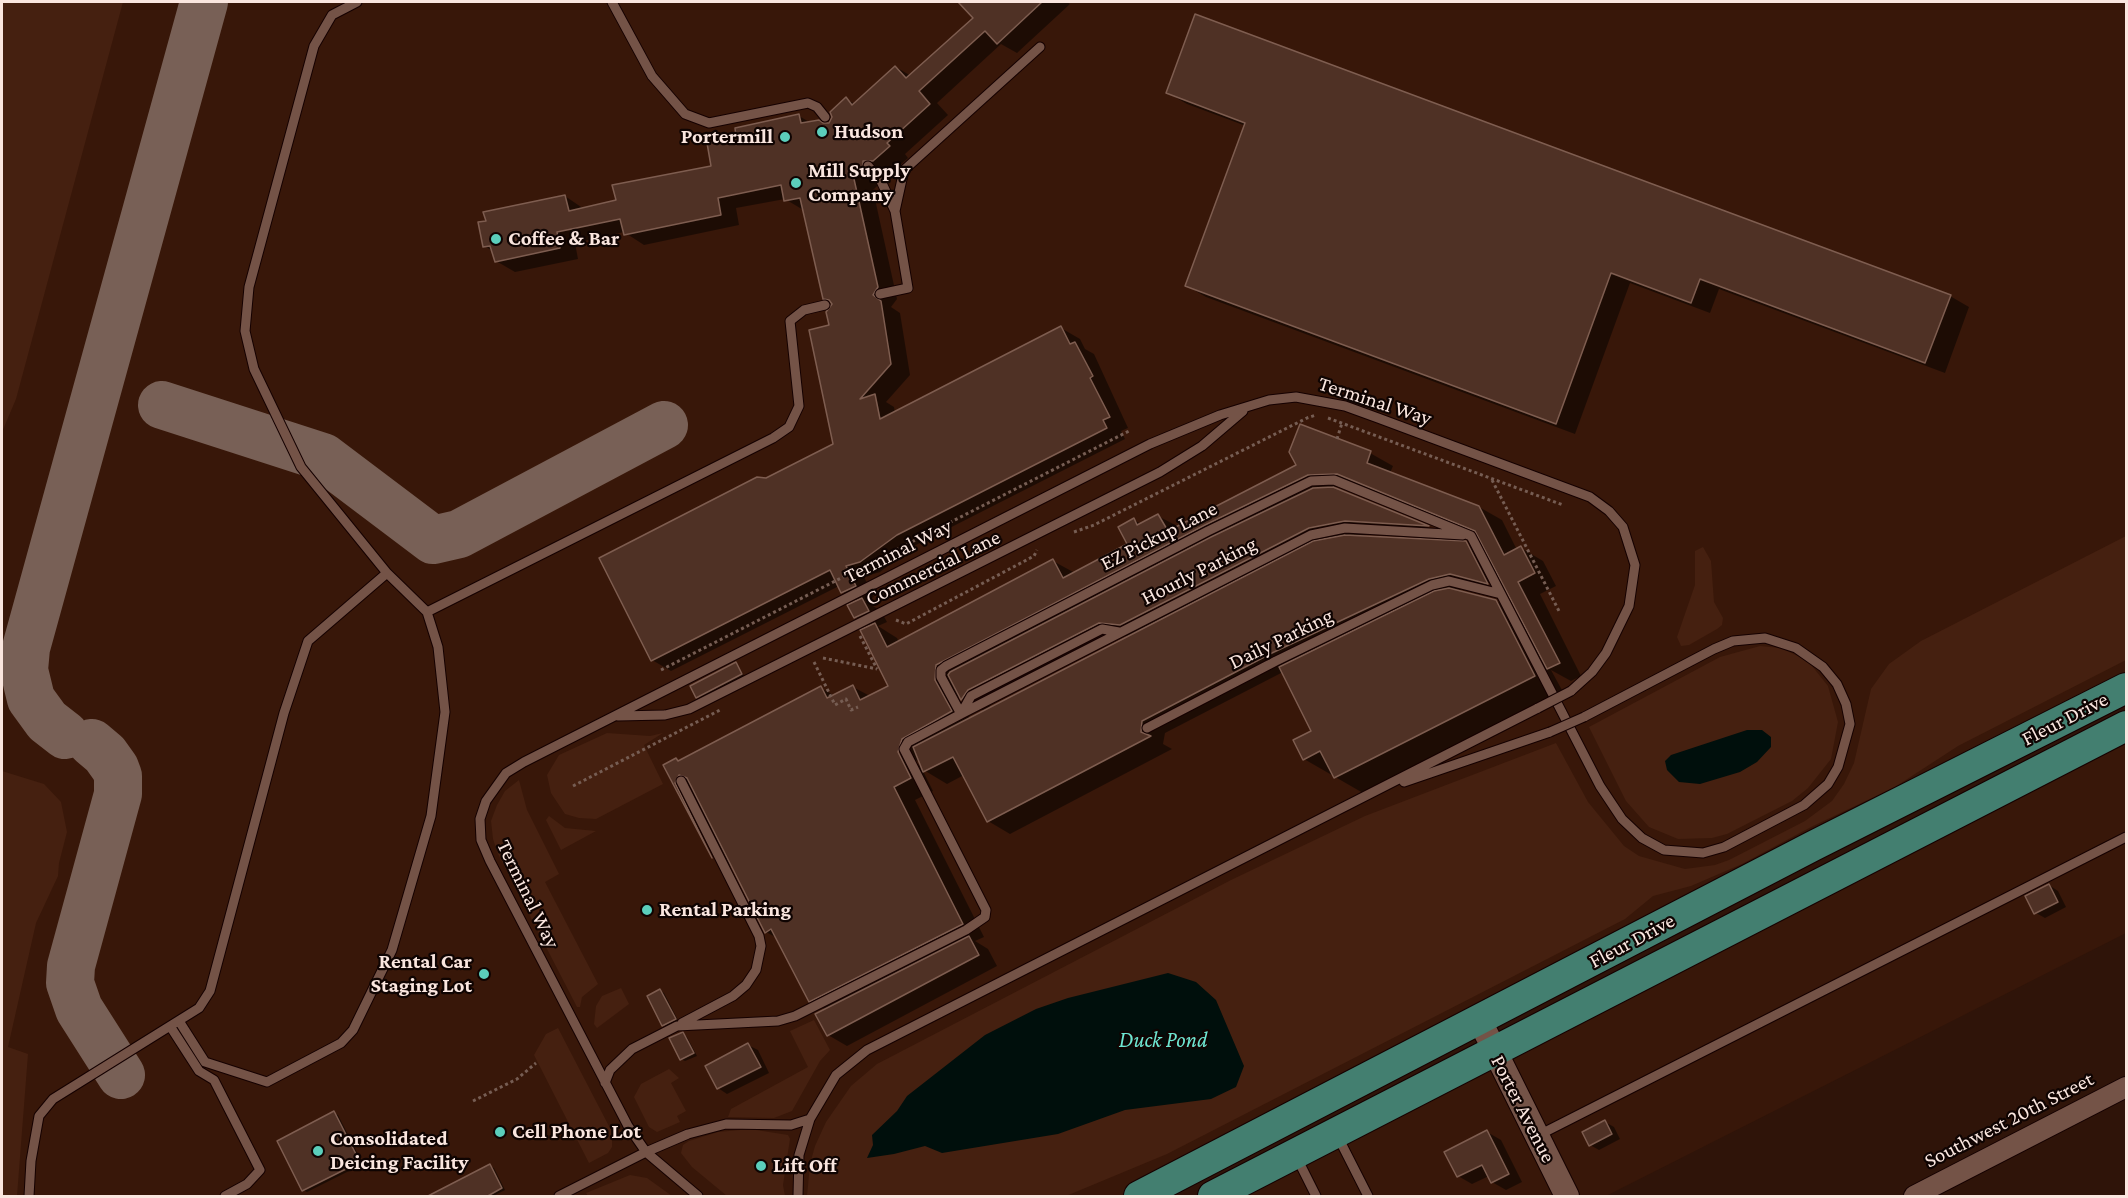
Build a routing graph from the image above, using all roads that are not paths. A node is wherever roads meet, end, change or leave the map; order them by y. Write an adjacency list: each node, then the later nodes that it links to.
1 (357, 2): 11 (lane)
2 (612, 2): 4 (lane)
3 (1040, 47): 6 (lane)
4 (825, 117)
5 (868, 166): 6 (lane)
6 (895, 211): 7 (lane)
7 (880, 294)
8 (825, 305): 13 (lane)
9 (1248, 407): 16 (lane, Terminal Way); 16 (lane, Commercial Lane); 20 (lane, Terminal Way, bridge)
10 (1471, 536): 12 (lane); 15 (lane, Hourly Parking); 15 (lane, EZ Pickup Lane)
11 (387, 573): 13 (lane); 22 (lane)
12 (1501, 594): 17 (lane, Daily Parking); 20 (lane, bridge)
13 (427, 612): 22 (lane)
14 (2117, 693): 18 (street); 23 (main road, Fleur Drive)
15 (961, 714): 25 (lane)
16 (615, 716): 27 (lane, Terminal Way)
17 (1147, 728)
18 (2126, 729): 26 (main road, Fleur Drive)
19 (681, 782): 25 (lane)
20 (1379, 790): 29 (lane, Terminal Way)
21 (2127, 837): 31 (lane)
22 (179, 1021): 24 (lane)
23 (1480, 1021): 26 (street, Porter Avenue); 34 (main road, Fleur Drive)
24 (170, 1026): 35 (lane); 36 (lane)
25 (677, 1026): 27 (lane)
26 (1495, 1052): 30 (main road, Fleur Drive); 31 (street, Porter Avenue)
27 (605, 1083): 32 (lane, Terminal Way)
28 (2127, 1087): 44 (street, Southwest 20th Street)
29 (810, 1119): 32 (lane); 39 (lane, Terminal Way)
30 (1336, 1133): 33 (main road, Fleur Drive); 42 (lane)
31 (1537, 1136): 43 (street, Porter Avenue)
32 (646, 1152): 37 (lane); 38 (lane, Terminal Way)
33 (1295, 1154): 40 (main road, Fleur Drive); 41 (lane)
34 (1159, 1192)
35 (29, 1197)
36 (225, 1197)
37 (560, 1197)
38 (698, 1197)
39 (798, 1197)
40 (1213, 1197)
41 (1316, 1197)
42 (1368, 1197)
43 (1567, 1197)
44 (1914, 1197)

